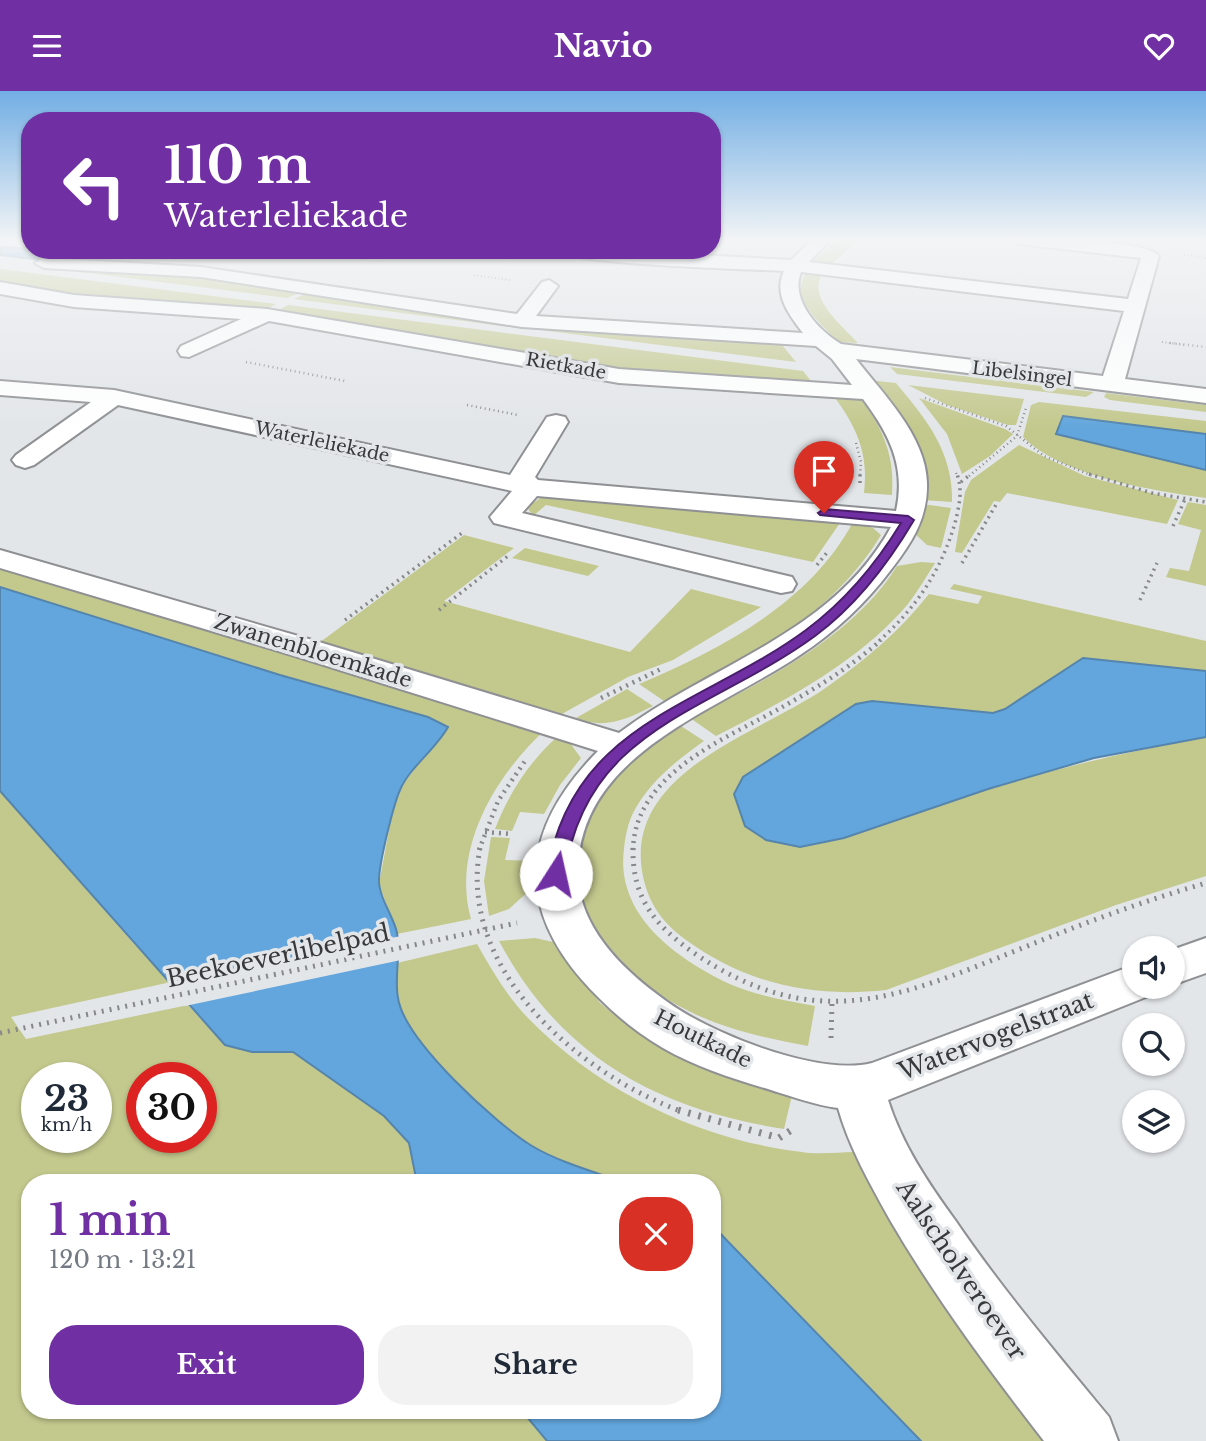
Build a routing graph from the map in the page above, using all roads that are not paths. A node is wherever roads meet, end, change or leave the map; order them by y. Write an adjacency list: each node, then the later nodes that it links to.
1 (100, 302): 8 (street, Rietkade)
2 (398, 302): 9 (street, Libelsingel)
3 (537, 302): 9 (street)
4 (792, 302): 10 (street, Houtkade)
5 (1100, 302): 7 (street)
6 (1135, 302): 7 (street)
7 (1134, 306): 12 (street)
8 (267, 315): 11 (street); 14 (street, Rietkade)
9 (522, 321): 10 (street, Libelsingel)
10 (830, 345): 12 (street, Libelsingel); 14 (street, Houtkade)
11 (189, 351)
12 (1112, 385): 15 (street, Libelsingel)
13 (0, 388): 16 (street, Waterleliekade)
14 (869, 393): 20 (street, Houtkade)
15 (1206, 396)
16 (114, 397): 18 (street); 19 (street, Waterleliekade)
17 (555, 422): 19 (street)
18 (25, 460)
19 (530, 487): 20 (street, Waterleliekade); 22 (street)
20 (908, 520): 23 (street, Houtkade)
21 (0, 559): 23 (street, Zwanenbloemkade)
22 (781, 585)
23 (624, 747): 27 (street, Houtkade)
24 (1206, 955): 25 (street)
25 (1185, 963)
26 (1122, 988): 27 (street, Watervogelstraat)
27 (858, 1087): 28 (street, Aalscholveroever)
28 (1085, 1441)

